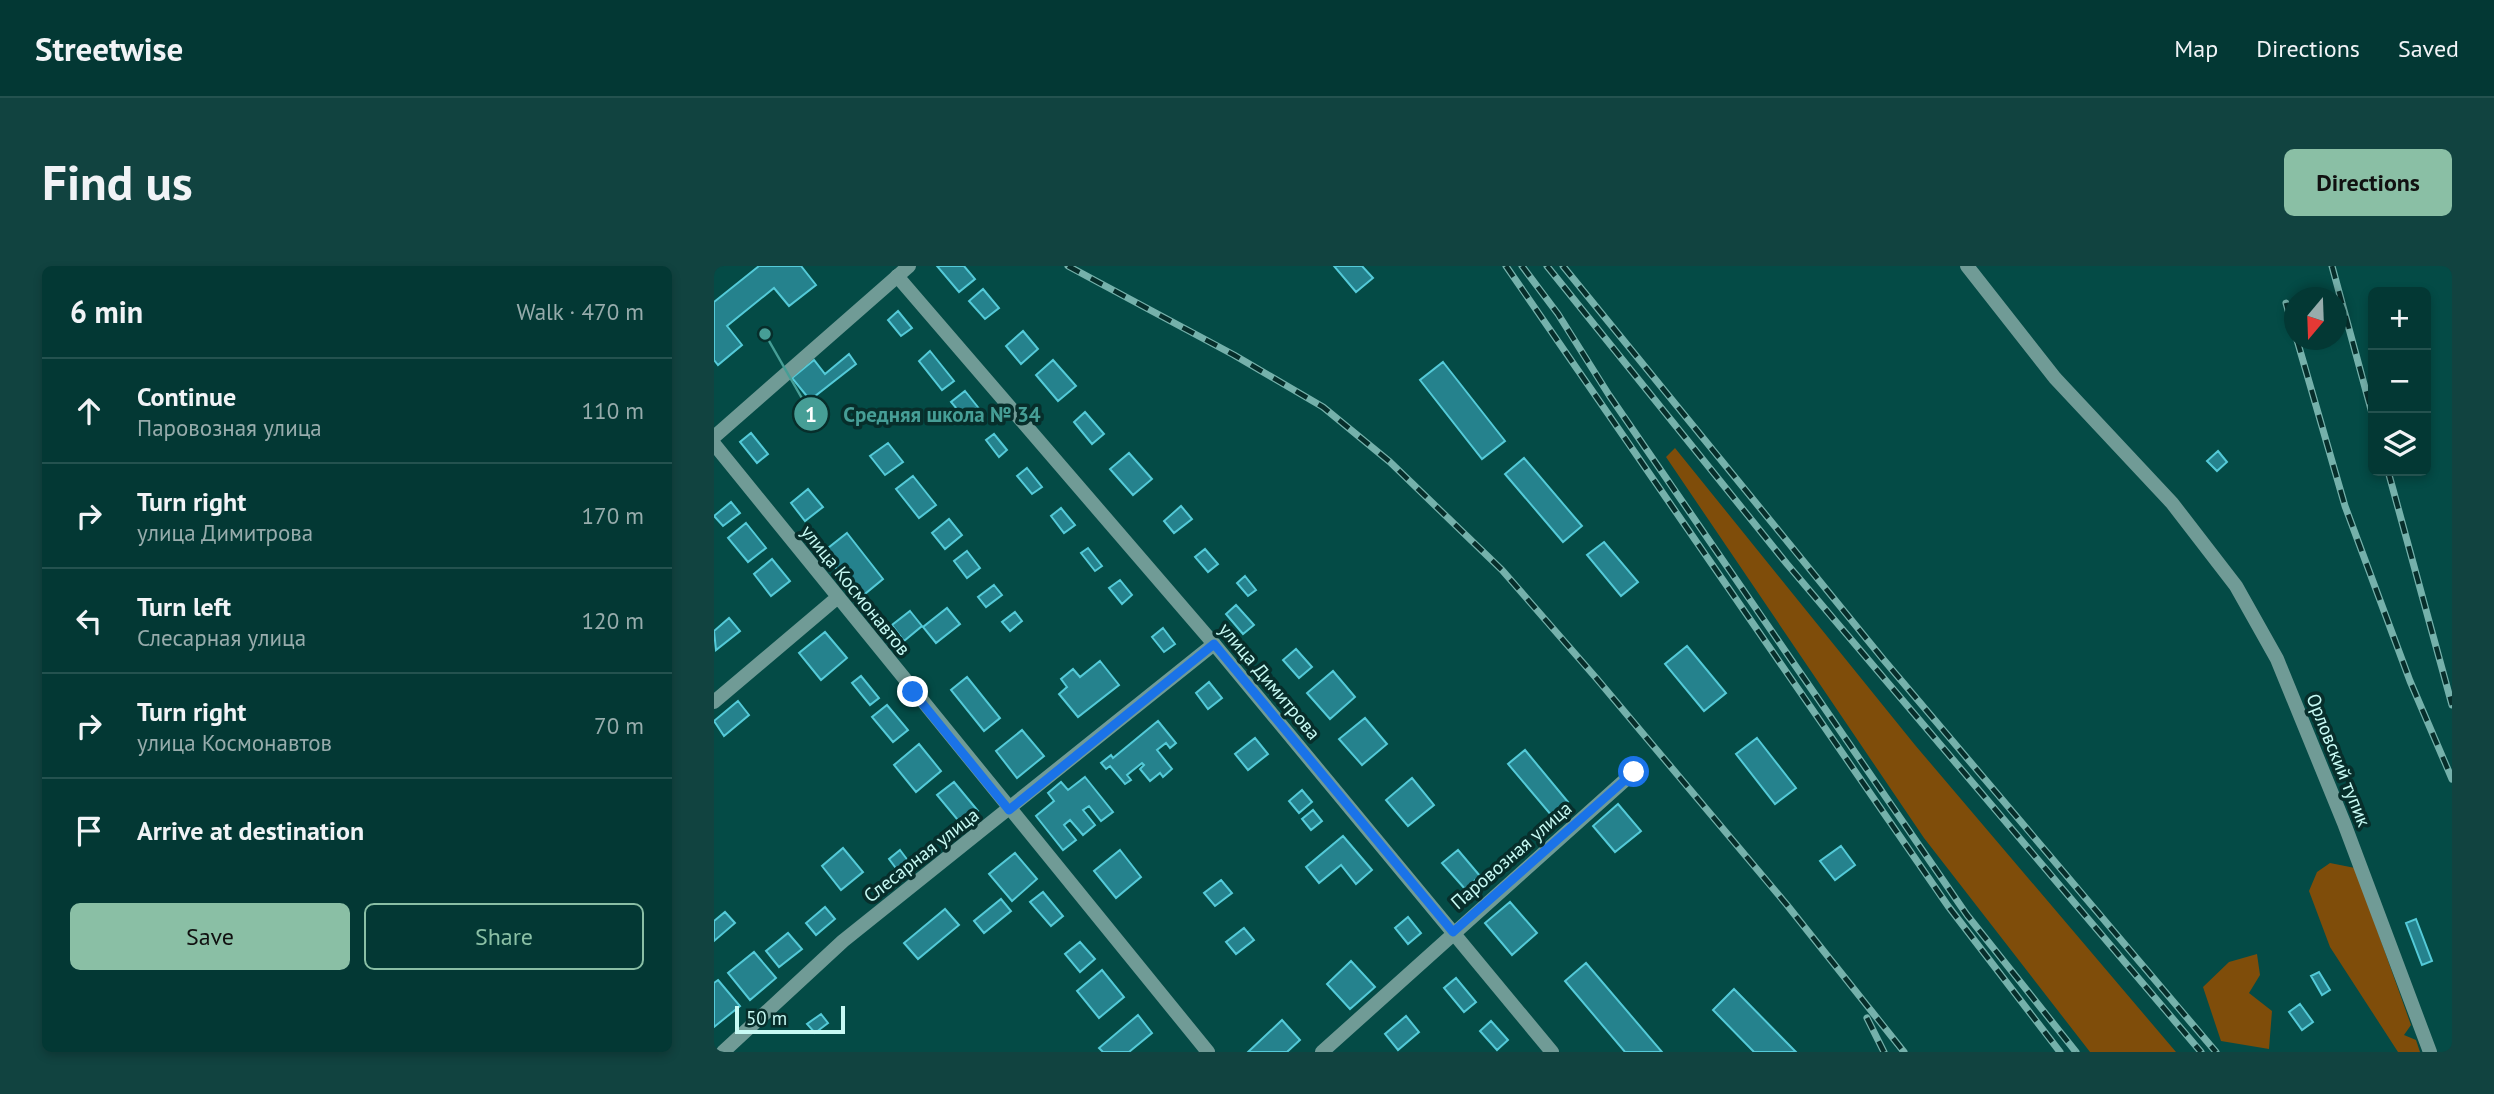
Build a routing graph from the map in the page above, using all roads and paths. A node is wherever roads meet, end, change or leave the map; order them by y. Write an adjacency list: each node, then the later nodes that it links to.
1 (909, 266): 3 (street)
2 (1968, 266): 16 (street, Орловский тупик)
3 (897, 276): 4 (street); 7 (street, улица Димитрова)
4 (714, 437)
5 (714, 444): 6 (street, улица Космонавтов)
6 (838, 597): 8 (street); 10 (street, улица Космонавтов)
7 (1214, 644): 10 (street, Слесарная улица); 11 (street, улица Димитрова)
8 (714, 702)
9 (1634, 772): 11 (street, Паровозная улица)
10 (1009, 810): 12 (street, Слесарная улица); 13 (street, улица Космонавтов)
11 (1453, 932): 14 (street, Паровозная улица); 15 (street, улица Димитрова)
12 (723, 1052)
13 (1208, 1052)
14 (1321, 1052)
15 (1552, 1052)
16 (2430, 1052)

